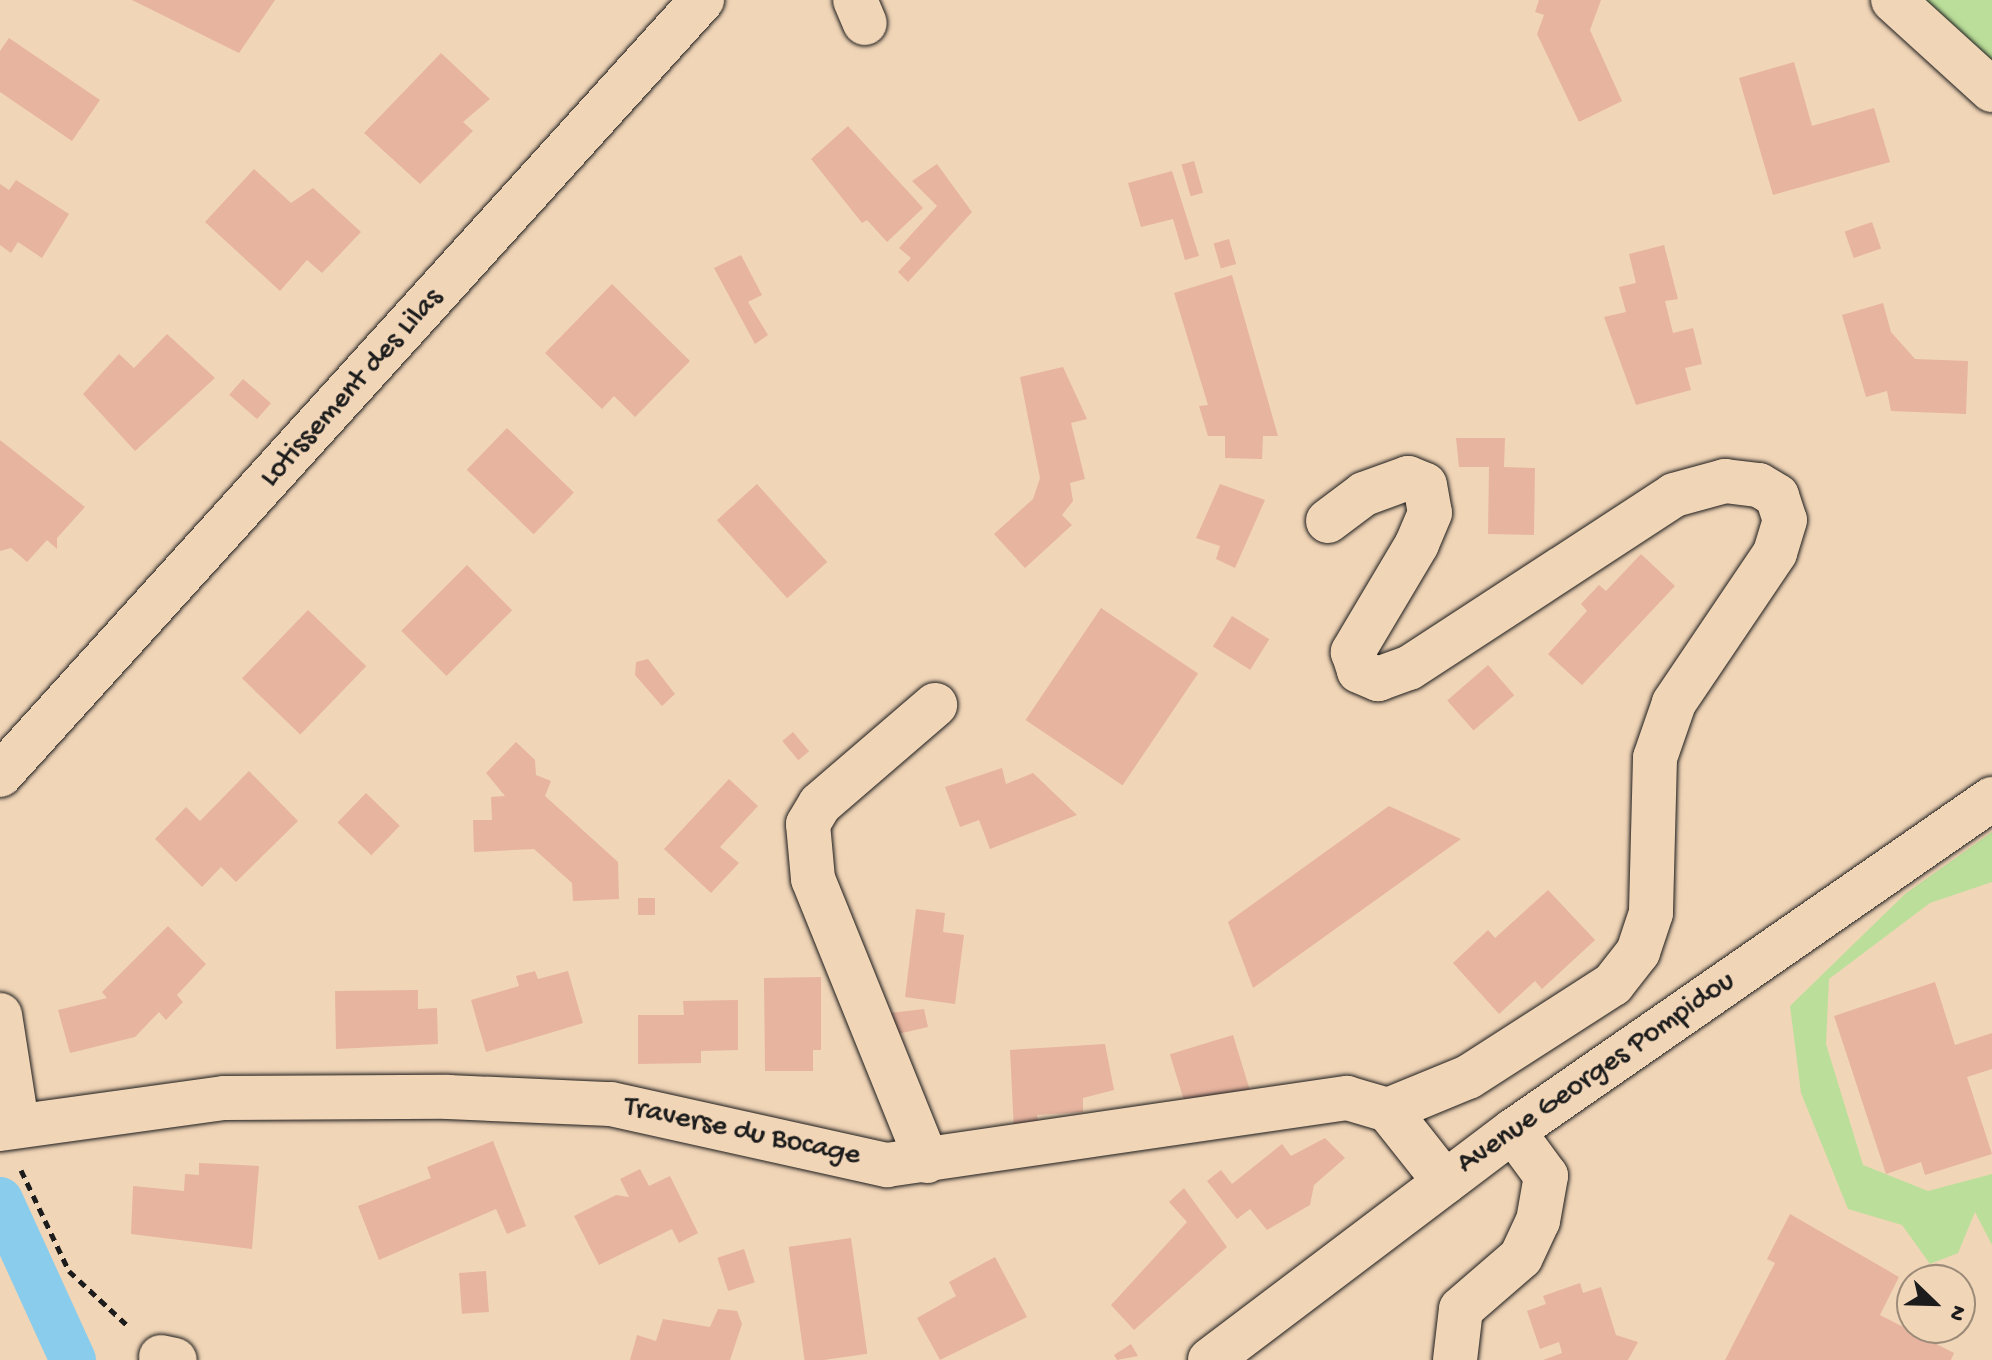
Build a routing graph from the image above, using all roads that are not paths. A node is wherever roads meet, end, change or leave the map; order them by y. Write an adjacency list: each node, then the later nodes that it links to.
1 (702, 0): 6 (street, Lotissement des Lilas)
2 (1893, 0): 3 (street)
3 (1992, 90)
4 (1328, 521): 9 (street)
5 (935, 705): 12 (street)
6 (0, 775)
7 (1992, 799): 11 (street, Avenue Georges Pompidou)
8 (0, 1015): 10 (street)
9 (1388, 1110): 12 (street, Traverse du Bocage); 13 (street)
10 (6, 1127): 12 (street, Traverse du Bocage)
11 (1513, 1131): 13 (street, Avenue Georges Pompidou); 15 (street)
12 (927, 1161)
13 (1445, 1182): 14 (street, Avenue Georges Pompidou)
14 (1225, 1356)
15 (1455, 1360)

